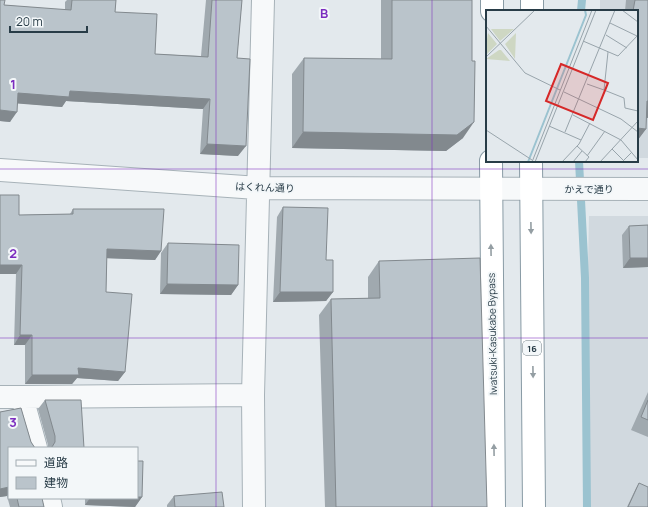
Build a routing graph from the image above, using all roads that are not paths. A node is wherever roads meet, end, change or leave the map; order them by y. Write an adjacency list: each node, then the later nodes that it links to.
1 (263, 0): 5 (street)
2 (491, 162): 6 (highway, Iwatsuki-Kasukabe Bypass)
3 (531, 162): 7 (highway, 16)
4 (0, 170): 5 (street, はくれん通り)
5 (258, 188): 6 (street, はくれん通り); 9 (street)
6 (491, 189): 7 (street, はくれん通り); 14 (highway, Iwatsuki-Kasukabe Bypass, one-way to 6)
7 (530, 189): 8 (street, かえで通り); 15 (highway, 16, one-way to 15)
8 (648, 189)
9 (253, 395): 10 (street); 13 (street)
10 (22, 396): 11 (street); 12 (street)
11 (0, 397)
12 (36, 447)
13 (254, 507)
14 (494, 507)
15 (534, 507)

